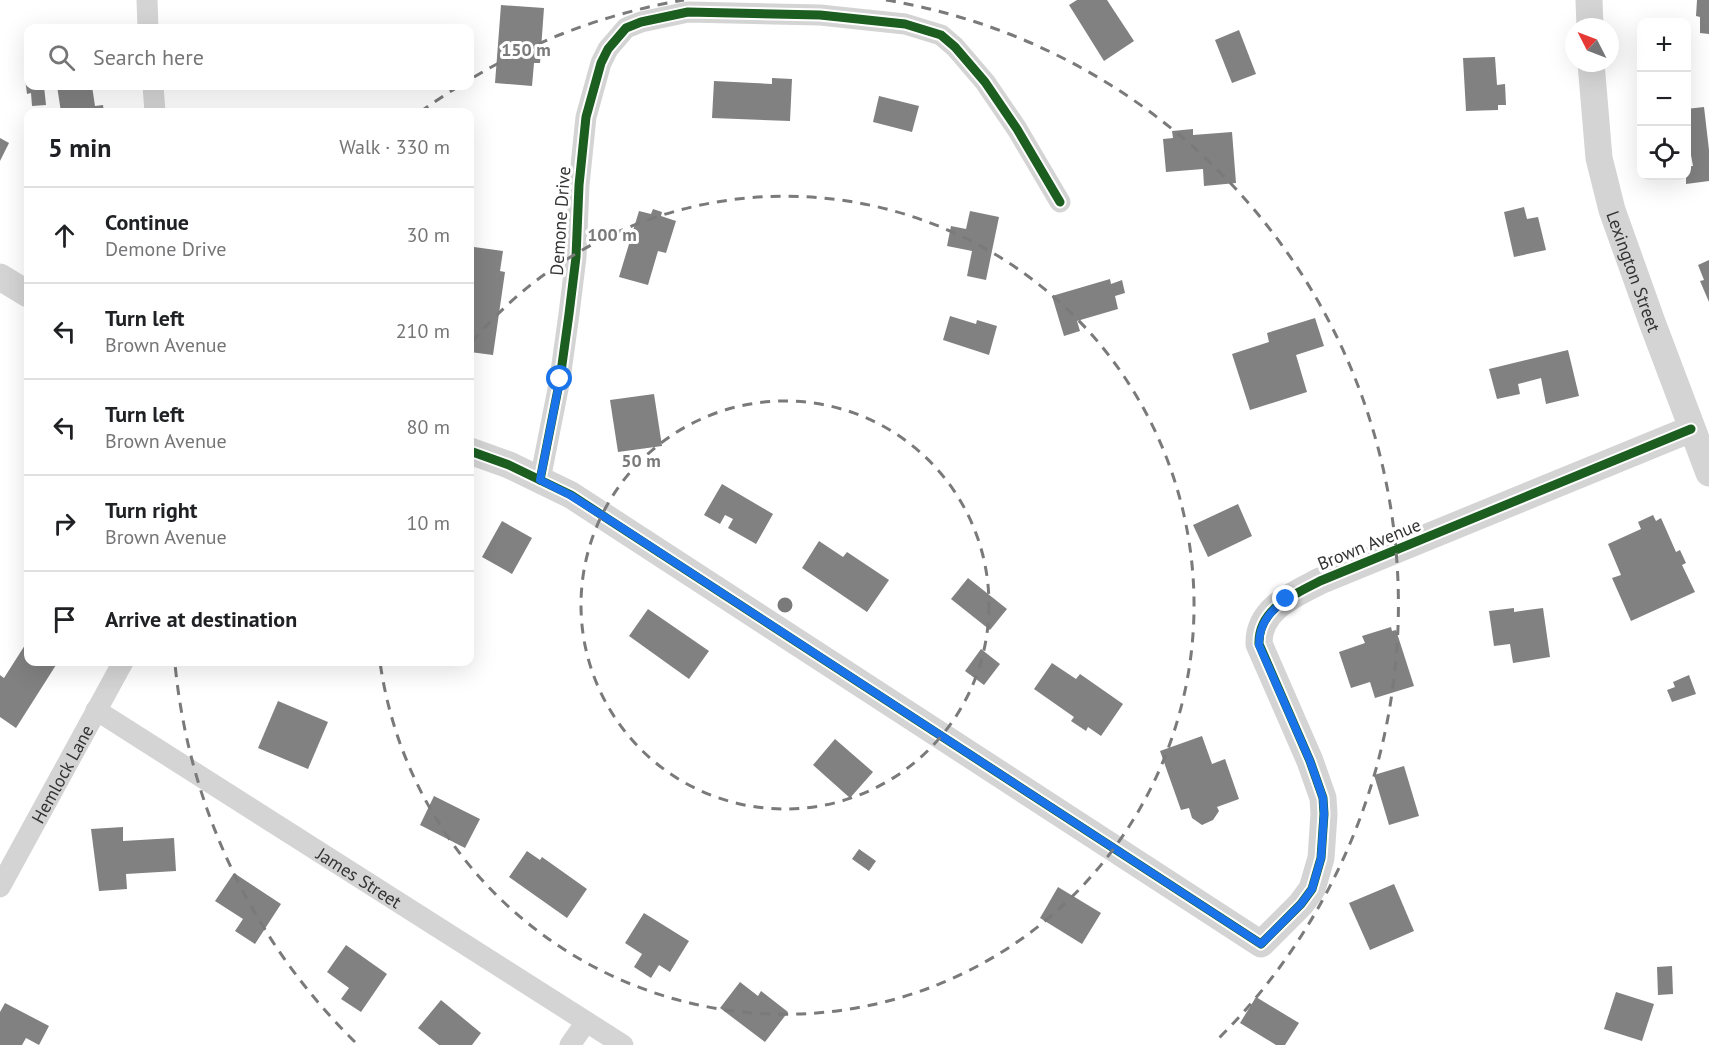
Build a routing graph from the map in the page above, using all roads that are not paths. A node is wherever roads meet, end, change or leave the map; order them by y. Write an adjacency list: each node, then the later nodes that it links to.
1 (147, 0): 4 (street)
2 (1589, 0): 3 (street)
3 (1590, 18)
4 (148, 24)
5 (1592, 72): 11 (street, Lexington Street)
6 (153, 90): 7 (street)
7 (155, 108)
8 (1060, 202): 14 (street, Demone Drive)
9 (0, 277): 10 (street)
10 (24, 292)
11 (1691, 429): 13 (street, Lexington Street); 14 (street, Brown Avenue)
12 (474, 452): 14 (street, Brown Avenue)
13 (1709, 473)
14 (540, 480)
15 (121, 666): 16 (street, Hemlock Lane)
16 (96, 710): 17 (street, Hemlock Lane); 18 (street, James Street)
17 (0, 887)
18 (586, 1022): 19 (street); 20 (street, James Street)
19 (570, 1045)
20 (623, 1045)

